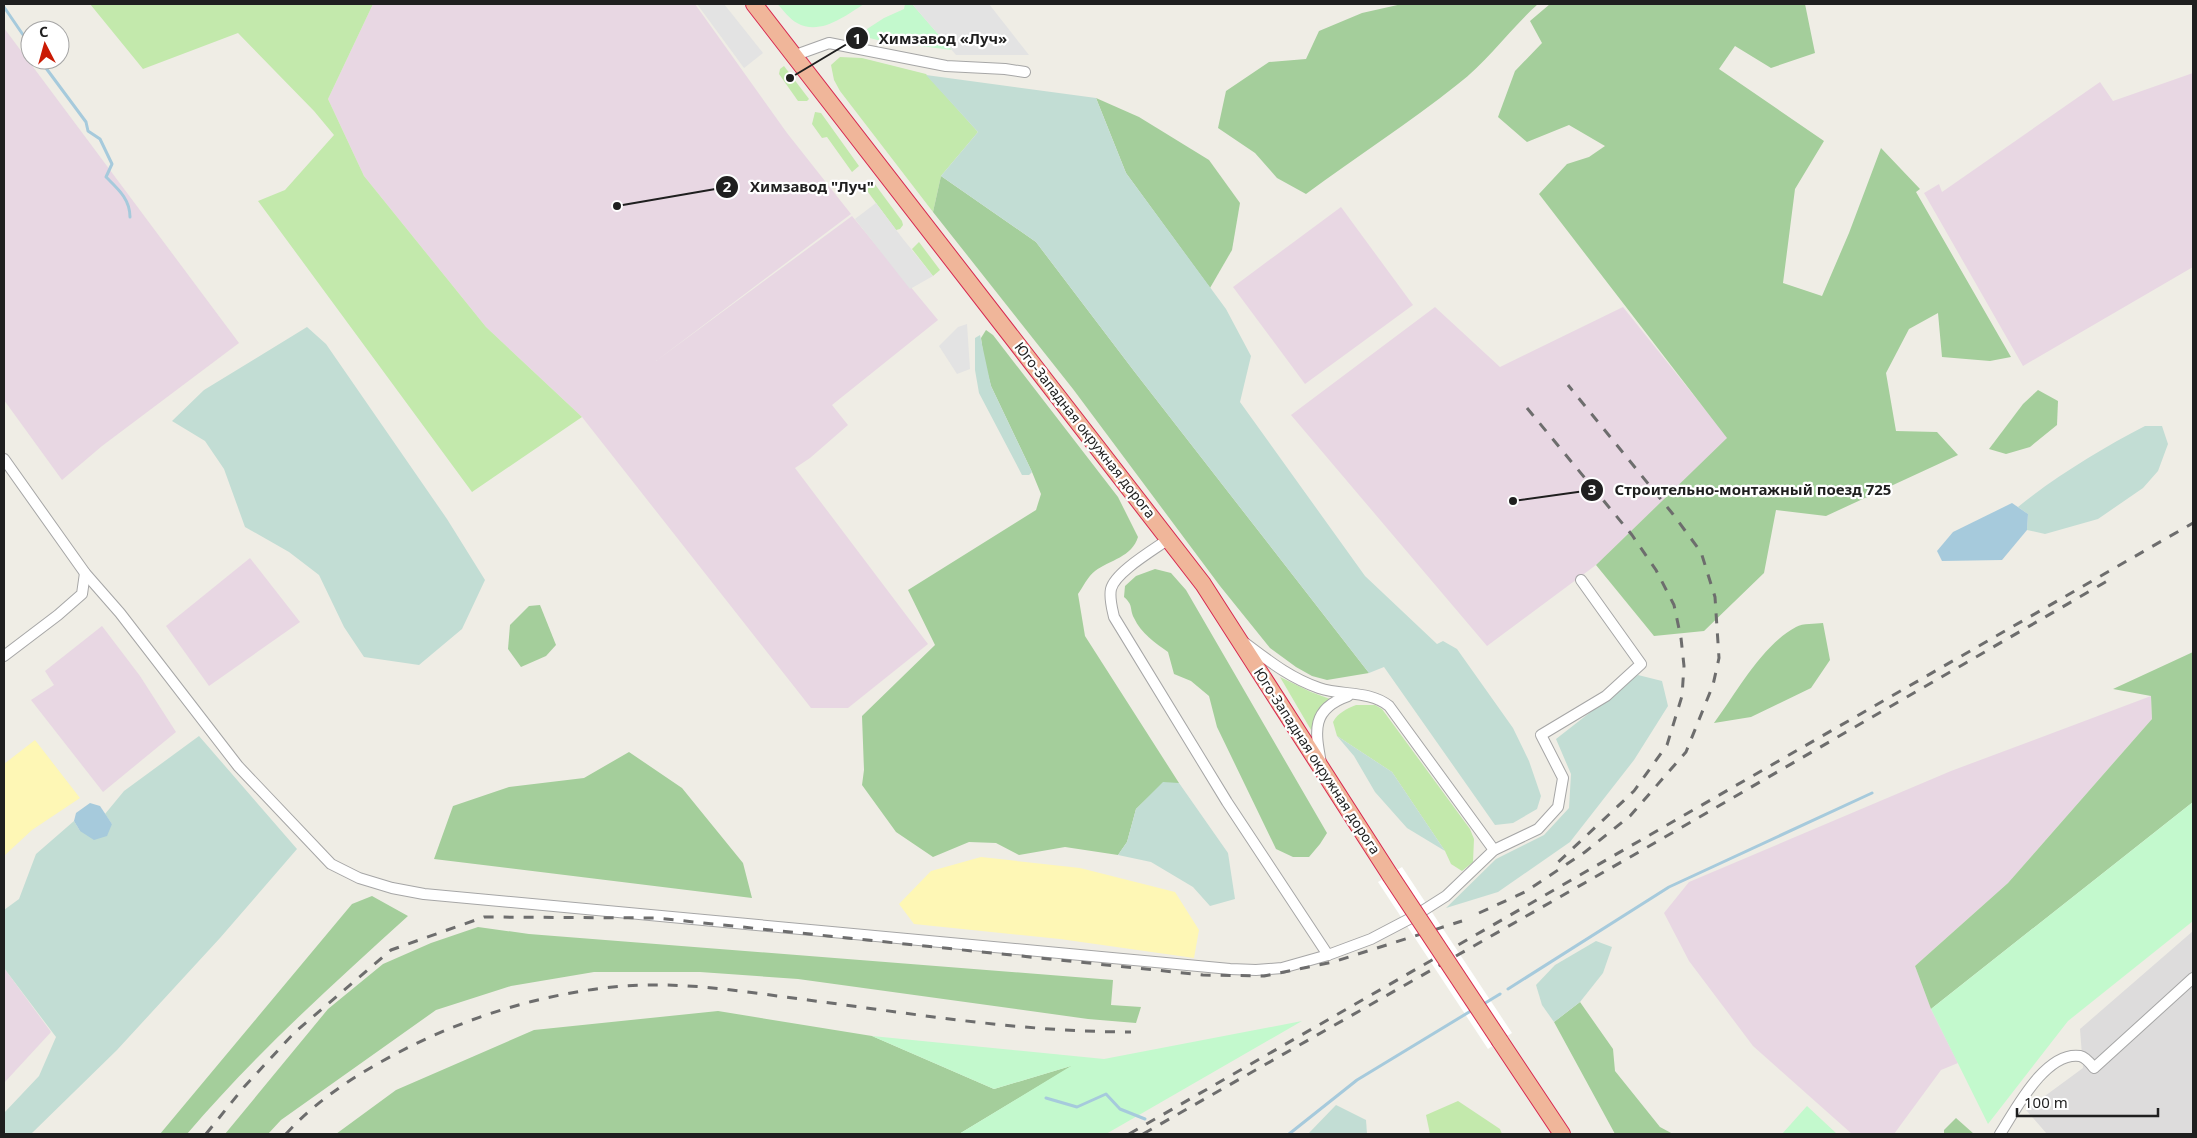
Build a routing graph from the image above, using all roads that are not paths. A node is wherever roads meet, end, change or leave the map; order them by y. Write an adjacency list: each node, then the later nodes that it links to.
1 (754, 4): 2 (highway, Юго-Западная окружная дорога)
2 (793, 56): 3 (street); 5 (highway, Юго-Западная окружная дорога)
3 (1025, 72)
4 (4, 459): 6 (street)
5 (1170, 538): 8 (highway, Юго-Западная окружная дорога); 13 (street)
6 (85, 574): 9 (street); 13 (street)
7 (1581, 580): 12 (street)
8 (1239, 638): 10 (street); 11 (highway, Юго-Западная окружная дорога)
9 (4, 656)
10 (1350, 695): 11 (street); 12 (street)
11 (1323, 771): 15 (highway, Юго-Западная окружная дорога, bridge)
12 (1494, 850): 13 (street)
13 (1328, 956)
14 (2193, 978): 16 (street)
15 (1562, 1134)
16 (2000, 1134)

